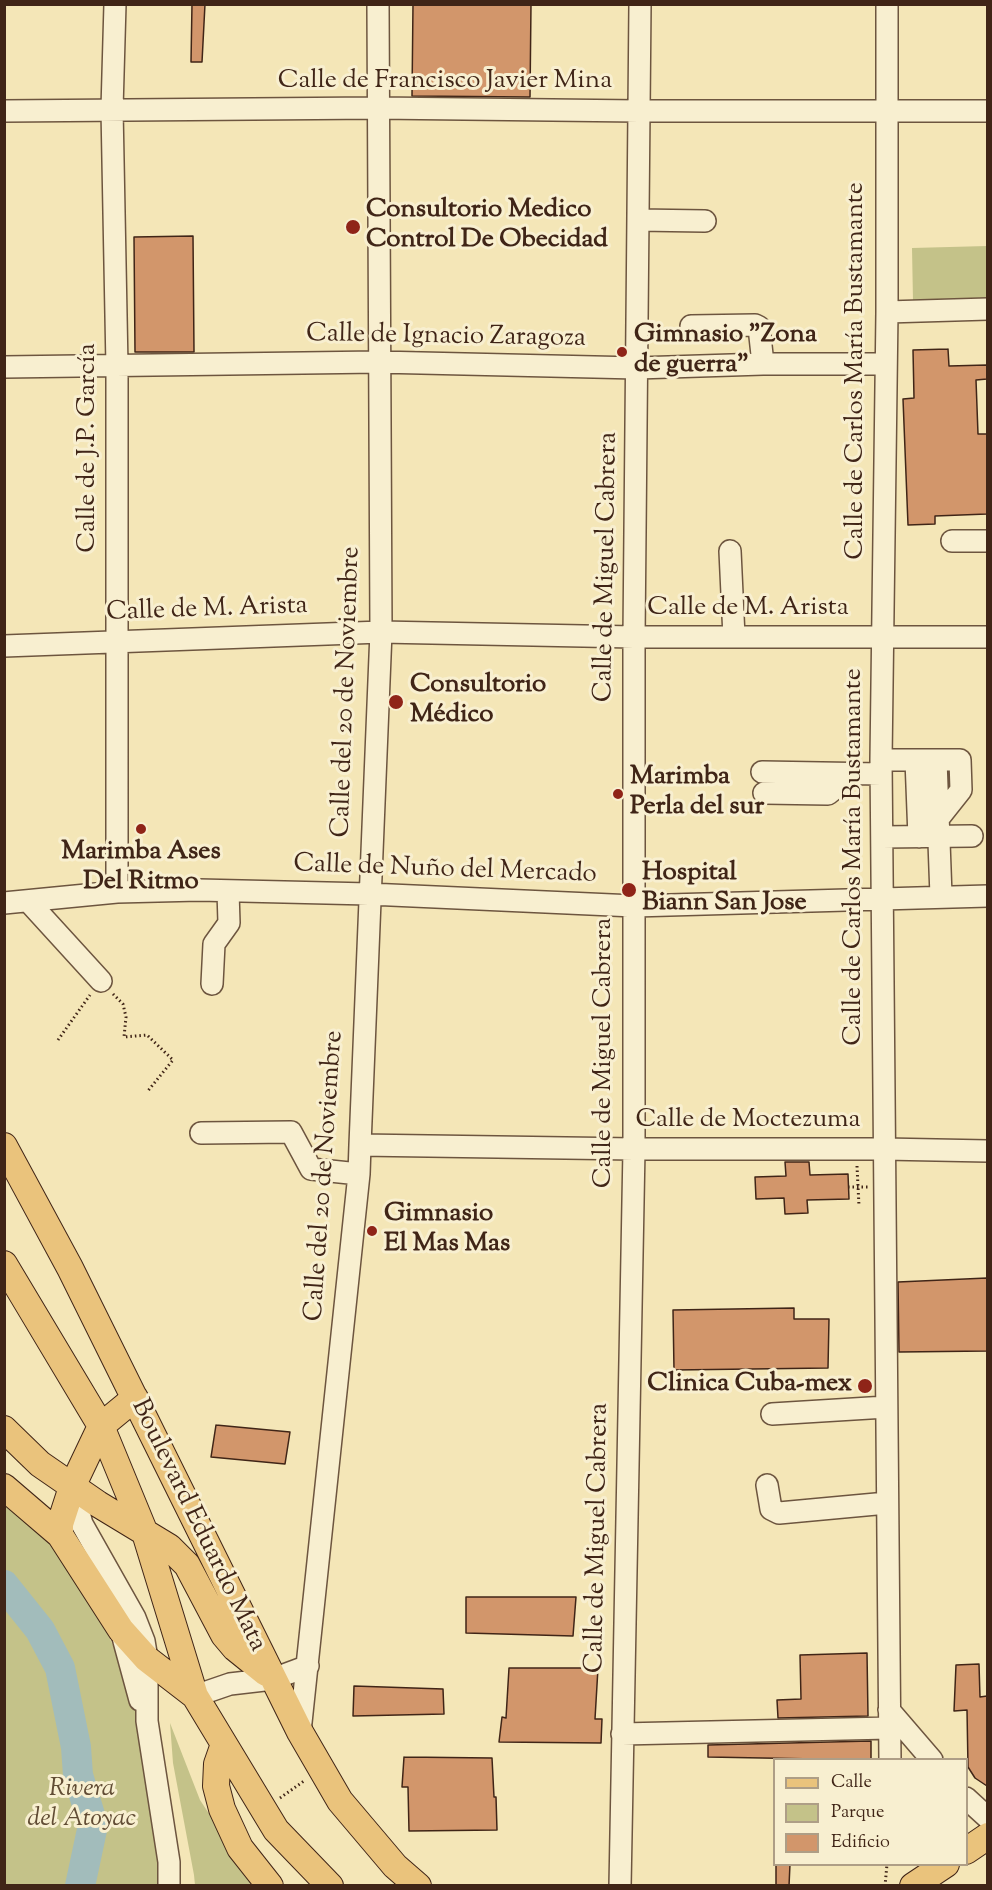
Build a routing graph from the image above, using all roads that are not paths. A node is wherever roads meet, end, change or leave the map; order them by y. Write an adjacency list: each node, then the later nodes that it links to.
1 (115, 4): 6 (street, Calle de J.P. García)
2 (378, 4): 5 (street, Calle del 20 de Noviembre)
3 (640, 4): 9 (street, Calle de Miguel Cabrera)
4 (887, 4): 7 (street, Calle de Carlos María Bustamante)
5 (377, 108): 6 (street, Calle de Francisco Javier Mina); 9 (street, Calle de Francisco Javier Mina); 16 (street, Calle del 20 de Noviembre)
6 (112, 109): 8 (street, Calle de Francisco Javier Mina); 20 (street, Calle de J.P. García)
7 (886, 110): 9 (street, Calle de Francisco Javier Mina); 10 (street, Calle de Francisco Javier Mina); 14 (street, Calle de Carlos María Bustamante)
8 (4, 111)
9 (639, 111): 11 (street, Calle de Miguel Cabrera)
10 (987, 111)
11 (638, 219): 12 (street); 21 (street, Calle de Miguel Cabrera)
12 (705, 220)
13 (987, 309): 14 (street)
14 (887, 312): 18 (street, Calle de Carlos María Bustamante)
15 (691, 326): 17 (street)
16 (378, 362): 20 (street, Calle de Ignacio Zaragoza); 21 (street, Calle de Ignacio Zaragoza); 25 (street, Calle del 20 de Noviembre)
17 (763, 364): 18 (street, Calle de Ignacio Zaragoza); 21 (street, Calle de Ignacio Zaragoza)
18 (886, 364): 29 (street, Calle de Carlos María Bustamante)
19 (4, 367): 20 (street, Calle de Ignacio Zaragoza)
20 (117, 367): 30 (street, Calle de J.P. García)
21 (637, 368): 26 (street, Calle de Miguel Cabrera)
22 (952, 541): 23 (street)
23 (987, 541)
24 (730, 551): 27 (street)
25 (381, 632): 26 (street, Calle de M. Arista); 30 (street, Calle de M. Arista); 39 (street, Calle del 20 de Noviembre)
26 (634, 637): 27 (street, Calle de M. Arista); 45 (street, Calle de Miguel Cabrera)
27 (734, 637): 29 (street, Calle de M. Arista)
28 (987, 637): 29 (street, Calle de M. Arista)
29 (883, 638): 32 (street, Calle de Carlos María Bustamante)
30 (117, 641): 31 (street, Calle de M. Arista); 38 (street, Calle de J.P. García)
31 (4, 646)
32 (881, 767): 33 (street); 34 (street); 36 (street, Calle de Carlos María Bustamante)
33 (763, 782)
34 (932, 831): 35 (street); 36 (street); 40 (street)
35 (972, 836)
36 (882, 837): 42 (street, Calle de Carlos María Bustamante)
37 (228, 891): 38 (street, Calle de Nuño del Mercado); 39 (street, Calle de Nuño del Mercado); 47 (street)
38 (117, 892): 43 (street, Calle de Nuño del Mercado)
39 (369, 894): 45 (street, Calle de Nuño del Mercado); 49 (street, Calle del 20 de Noviembre)
40 (941, 896): 41 (street, Calle de Nuño del Mercado); 42 (street, Calle de Nuño del Mercado)
41 (987, 896)
42 (883, 898): 45 (street, Calle de Nuño del Mercado); 52 (street, Calle de Carlos María Bustamante)
43 (28, 902): 44 (street, Calle de Nuño del Mercado); 46 (street)
44 (4, 903)
45 (634, 906): 51 (street, Calle de Miguel Cabrera)
46 (101, 981)
47 (212, 984)
48 (201, 1133): 54 (street)
49 (360, 1145): 51 (street, Calle de Moctezuma); 54 (street, Calle del 20 de Noviembre)
50 (4, 1146): 56 (main road, Boulevard Eduardo Mata)
51 (634, 1149): 52 (street, Calle de Moctezuma); 76 (street, Calle de Miguel Cabrera)
52 (884, 1149): 53 (street, Calle de Moctezuma); 57 (street, Calle de Carlos María Bustamante)
53 (987, 1151)
54 (358, 1174): 70 (street, Calle del 20 de Noviembre)
55 (4, 1264): 59 (main road, Boulevard Eduardo Mata)
56 (135, 1398): 59 (main road); 71 (main road, Boulevard Eduardo Mata)
57 (886, 1407): 58 (street); 65 (street, Calle de Carlos María Bustamante)
58 (772, 1414)
59 (101, 1426): 63 (main road); 66 (main road, Boulevard Eduardo Mata)
60 (7, 1427): 61 (main road)
61 (40, 1464): 63 (main road); 64 (main road)
62 (767, 1485): 65 (street)
63 (72, 1487): 66 (main road); 67 (main road); 69 (street)
64 (12, 1493): 67 (main road)
65 (887, 1503): 73 (street, Calle de Carlos María Bustamante)
66 (145, 1533): 71 (main road); 72 (main road, Boulevard Eduardo Mata)
67 (60, 1535): 68 (main road)
68 (121, 1630): 69 (main road); 74 (street)
69 (147, 1659): 72 (main road); 74 (street)
70 (308, 1666): 71 (street); 75 (street, Calle del 20 de Noviembre)
71 (273, 1679): 72 (street); 75 (main road, Boulevard Eduardo Mata)
72 (195, 1696): 77 (main road, Boulevard Eduardo Mata)
73 (889, 1719): 76 (street); 78 (street, Calle de Carlos María Bustamante); 79 (street)
74 (147, 1721): 85 (street)
75 (300, 1732): 88 (main road, Boulevard Eduardo Mata)
76 (622, 1734): 89 (street, Calle de Miguel Cabrera)
77 (225, 1744): 86 (main road); 87 (main road, Boulevard Eduardo Mata)
78 (890, 1758)
79 (930, 1758)
80 (968, 1799): 81 (street)
81 (987, 1818)
82 (987, 1836): 83 (main road)
83 (968, 1850)
84 (943, 1866): 90 (main road)
85 (169, 1886)
86 (270, 1886)
87 (330, 1886)
88 (418, 1886)
89 (620, 1886)
90 (913, 1886)

